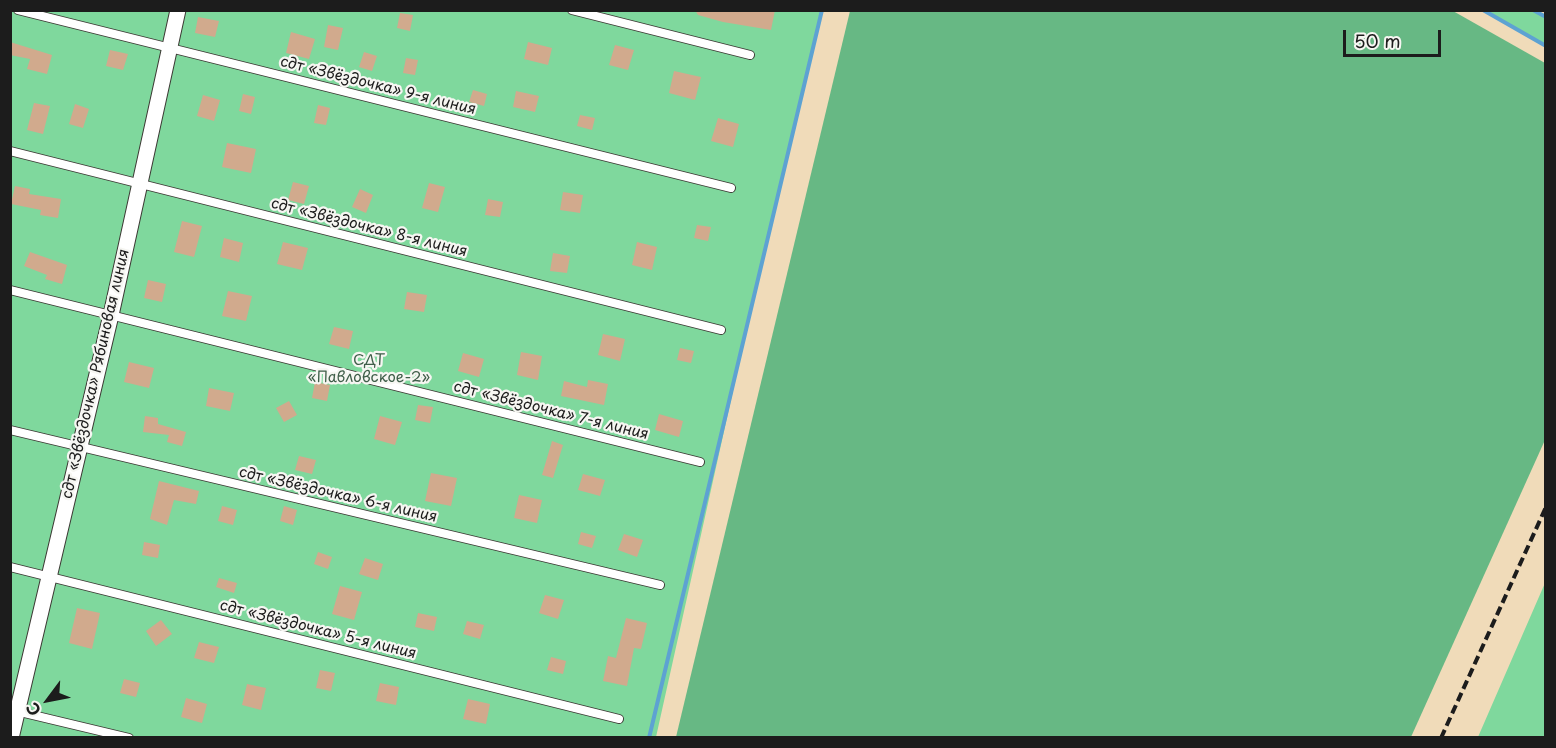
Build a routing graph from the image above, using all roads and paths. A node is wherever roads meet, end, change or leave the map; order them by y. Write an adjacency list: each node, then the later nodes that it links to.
1 (18, 10): 4 (lane, сдт «Звёздочка» 9-я линия)
2 (178, 10): 4 (street, сдт «Звёздочка» Рябиновая линия)
3 (572, 10): 5 (lane)
4 (169, 48): 7 (street, сдт «Звёздочка» Рябиновая линия); 8 (lane, сдт «Звёздочка» 9-я линия)
5 (750, 55)
6 (10, 150): 7 (lane, сдт «Звёздочка» 8-я линия)
7 (140, 183): 10 (street, сдт «Звёздочка» Рябиновая линия); 11 (lane, сдт «Звёздочка» 8-я линия)
8 (731, 188)
9 (10, 290): 10 (lane, сдт «Звёздочка» 7-я линия)
10 (111, 315): 13 (street, сдт «Звёздочка» Рябиновая линия); 14 (lane, сдт «Звёздочка» 7-я линия)
11 (721, 330)
12 (10, 430): 13 (lane, сдт «Звёздочка» 6-я линия)
13 (79, 447): 16 (street, сдт «Звёздочка» Рябиновая линия); 17 (lane, сдт «Звёздочка» 6-я линия)
14 (700, 462)
15 (10, 567): 16 (lane, сдт «Звёздочка» 5-я линия)
16 (48, 577): 18 (street, сдт «Звёздочка» Рябиновая линия); 19 (lane, сдт «Звёздочка» 5-я линия)
17 (660, 585)
18 (14, 710): 20 (street, сдт «Звёздочка» Рябиновая линия); 21 (lane)
19 (618, 718)
20 (11, 738)
21 (129, 738)

